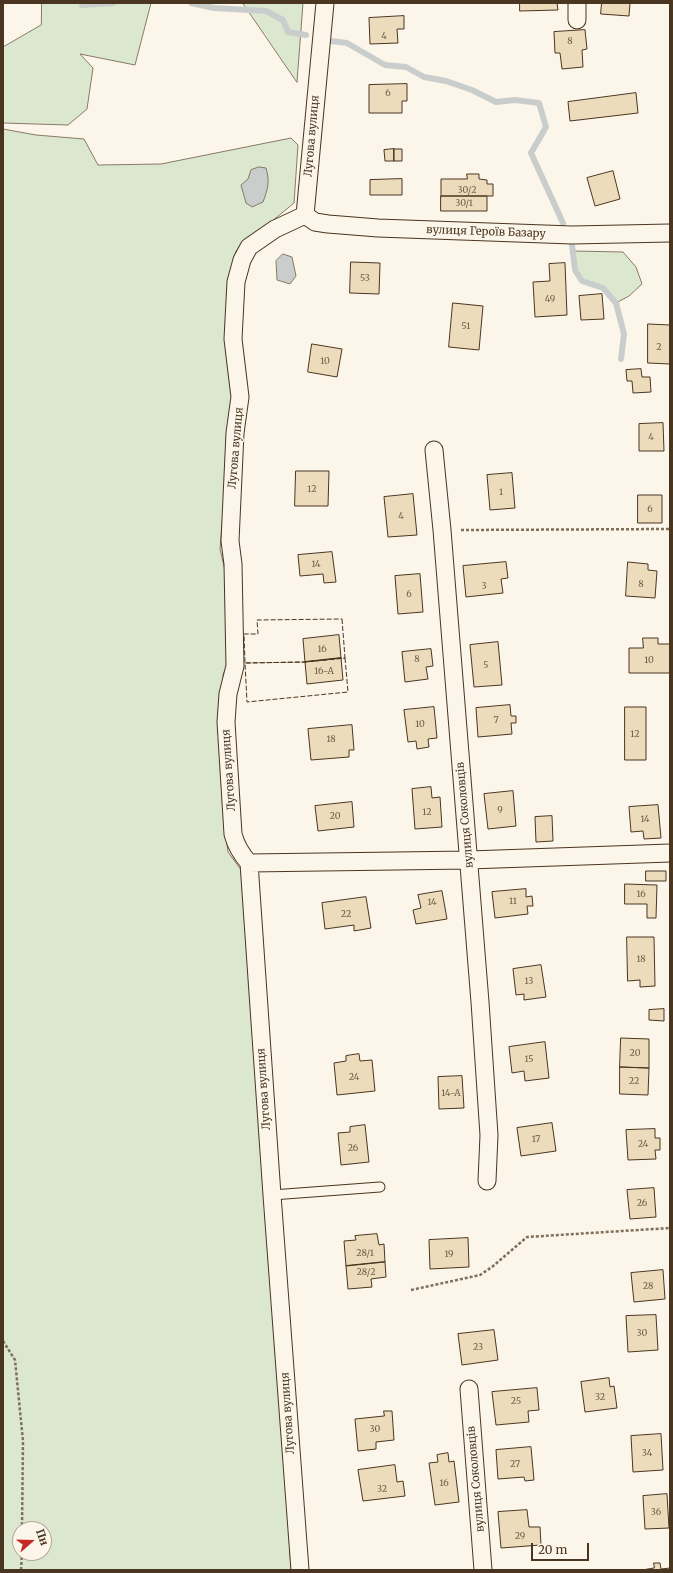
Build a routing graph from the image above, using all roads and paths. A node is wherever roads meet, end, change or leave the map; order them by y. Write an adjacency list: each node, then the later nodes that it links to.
1 (325, 3): 2 (street, Лугова вулиця)
2 (305, 215): 3 (street, вулиця Героїв Базару); 9 (street, Лугова вулиця)
3 (670, 233)
4 (434, 450): 6 (street, вулиця Соколовців)
5 (670, 529): 6 (path)
6 (442, 530): 8 (street, вулиця Соколовців)
7 (670, 853): 8 (street)
8 (469, 860): 9 (street); 10 (street, вулиця Соколовців)
9 (249, 863): 12 (street, Лугова вулиця)
10 (487, 1181)
11 (380, 1187): 12 (lane)
12 (272, 1195): 18 (street, Лугова вулиця)
13 (670, 1228): 14 (path)
14 (411, 1290)
15 (3, 1340): 17 (path)
16 (469, 1388): 19 (street, вулиця Соколовців)
17 (22, 1521)
18 (300, 1570)
19 (483, 1570)

